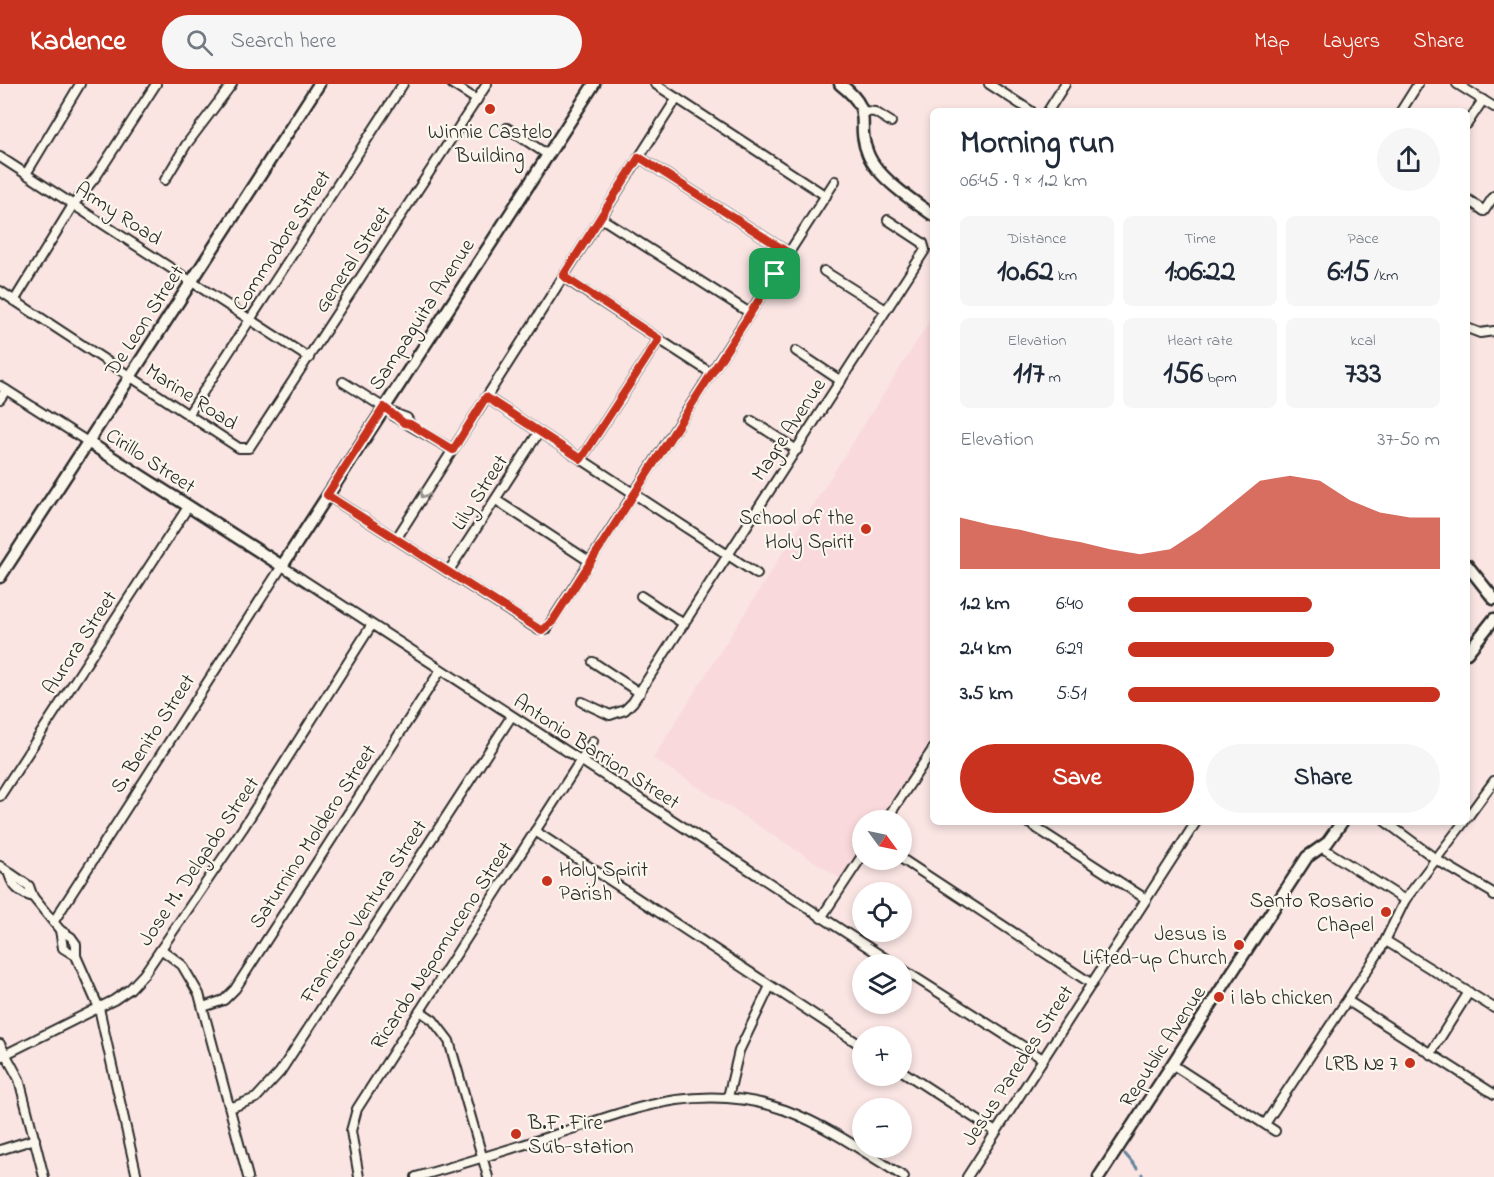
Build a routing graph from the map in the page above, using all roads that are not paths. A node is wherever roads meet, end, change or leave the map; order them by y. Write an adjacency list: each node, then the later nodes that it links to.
1 (80, 84): 29 (street)
2 (156, 84): 35 (street)
3 (232, 84): 30 (street)
4 (319, 84): 42 (main road, De Leon Street)
5 (404, 84): 47 (street, Commodore Street)
6 (452, 84): 16 (street)
7 (487, 84): 16 (street, General Street)
8 (594, 84): 26 (main road, Sampaguita Avenue)
9 (655, 84): 15 (street)
10 (840, 84): 22 (main road)
11 (989, 84): 19 (street)
12 (1065, 84): 20 (street)
13 (1418, 84): 21 (street)
14 (1457, 84): 17 (street)
15 (677, 98): 28 (street); 32 (street)
16 (477, 100): 52 (street, General Street)
17 (1483, 100): 18 (street); 23 (street)
18 (1494, 107)
19 (1026, 108)
20 (1050, 108)
21 (1403, 108)
22 (864, 111): 24 (street); 36 (main road)
23 (1470, 120)
24 (891, 122)
25 (507, 128): 26 (street)
26 (548, 155): 60 (main road, Sampaguita Avenue)
27 (0, 157): 29 (street, Army Road)
28 (639, 157): 37 (street); 39 (street)
29 (26, 174): 35 (street, Army Road)
30 (165, 180)
31 (835, 181): 32 (street)
32 (826, 195): 39 (street)
33 (1494, 196): 34 (street)
34 (1470, 202)
35 (73, 205): 42 (street, Army Road); 44 (street)
36 (930, 213)
37 (601, 218): 41 (street); 46 (street)
38 (888, 220): 45 (street, Magre Avenue)
39 (789, 253): 46 (street)
40 (824, 271): 45 (street)
41 (563, 276): 50 (street); 58 (street)
42 (191, 282): 47 (street, Army Road); 54 (main road, De Leon Street)
43 (0, 291): 44 (street, Marine Road)
44 (14, 301): 54 (street, Marine Road)
45 (886, 310): 55 (street, Magre Avenue)
46 (750, 313): 53 (street)
47 (250, 320): 52 (street, Army Road); 61 (street, Commodore Street)
48 (1470, 329): 49 (street)
49 (1494, 331)
50 (659, 339): 53 (street); 68 (street)
51 (796, 351): 55 (street)
52 (309, 358): 65 (street, General Street)
53 (711, 373): 69 (street)
54 (130, 377): 61 (street, Marine Road); 64 (main road, De Leon Street)
55 (841, 381): 67 (street, Magre Avenue)
56 (343, 382): 60 (street)
57 (3, 388): 59 (street); 64 (street, Cirillo Street)
58 (486, 397): 63 (street); 66 (street)
59 (0, 399)
60 (388, 410): 66 (street); 70 (main road, Sampaguita Avenue)
61 (188, 415): 65 (street, Marine Road)
62 (752, 421): 67 (street)
63 (539, 432): 68 (street); 71 (street, Lily Street)
64 (88, 442): 72 (main road, Cirillo Street); 80 (main road, De Leon Street)
65 (245, 450)
66 (453, 450): 73 (street, one-way to 73)
67 (797, 450): 74 (street, Magre Avenue)
68 (581, 459): 69 (street)
69 (633, 493): 74 (street); 75 (street)
70 (327, 495): 73 (street); 76 (main road, Sampaguita Avenue)
71 (496, 500): 75 (street); 78 (street, Lily Street)
72 (188, 507): 76 (main road, Cirillo Street); 96 (street, Aurora Street)
73 (396, 539): 78 (street)
74 (728, 556): 79 (street); 84 (street, Magre Avenue)
75 (589, 561): 78 (street)
76 (282, 566): 85 (street, Antonio Barrion Street); 114 (street, S. Benito Street)
77 (1470, 569): 82 (main road)
78 (448, 572)
79 (757, 574)
80 (0, 577)
81 (641, 596): 84 (street)
82 (1494, 599)
83 (1494, 619): 86 (main road)
84 (684, 624): 89 (street, Magre Avenue)
85 (371, 626): 88 (street, Antonio Barrion Street); 117 (street, Jose M. Delgado Street)
86 (1470, 648)
87 (593, 662): 89 (street)
88 (440, 671): 91 (street, Antonio Barrion Street); 125 (street, Saturnino Moldero Street)
89 (640, 693): 90 (street, Magre Avenue)
90 (582, 702)
91 (511, 717): 94 (street, Antonio Barrion Street); 138 (street, Francisco Ventura Street)
92 (593, 741): 94 (street, Ricardo Nepomuceno Street)
93 (930, 760): 97 (street)
94 (580, 762): 104 (street, Ricardo Nepomuceno Street); 113 (street, Antonio Barrion Street)
95 (1494, 781): 98 (street)
96 (0, 796)
97 (893, 810)
98 (1470, 814)
99 (1033, 825): 111 (street)
100 (1194, 825): 111 (street, Jesus Paredes Street)
101 (1339, 825): 105 (main road, Republic Avenue)
102 (1390, 825): 106 (street)
103 (1462, 825): 106 (street)
104 (535, 831): 122 (street); 128 (street, Ricardo Nepomuceno Street)
105 (1321, 847): 112 (street); 134 (main road, Republic Avenue)
106 (1437, 860): 110 (street); 112 (street)
107 (0, 866): 114 (street)
108 (912, 867): 121 (street)
109 (853, 870): 113 (street)
110 (1494, 893)
111 (1146, 899): 121 (street, Jesus Paredes Street)
112 (1406, 900): 116 (street)
113 (822, 918): 118 (street, Antonio Barrion Street)
114 (54, 921): 115 (street)
115 (60, 930): 119 (street); 119 (street)
116 (1386, 941): 123 (street); 124 (street)
117 (161, 949): 125 (street); 126 (street, Jose M. Delgado Street)
118 (878, 954)
119 (76, 956): 126 (street)
120 (912, 975): 133 (street)
121 (1092, 984): 133 (street, Jesus Paredes Street)
122 (770, 986): 129 (street); 137 (street)
123 (1468, 992): 127 (street); 131 (street)
124 (1348, 1001): 131 (street); 139 (street)
125 (203, 1007): 138 (street)
126 (99, 1008): 132 (street, Jose M. Delgado Street); 146 (street)
127 (1494, 1008)
128 (420, 1011): 144 (street); 148 (street, Ricardo Nepomuceno Street)
129 (852, 1039)
130 (0, 1044): 132 (street)
131 (1430, 1054): 136 (street)
132 (3, 1055): 142 (street)
133 (1043, 1059): 141 (street, Jesus Paredes Street)
134 (1173, 1065): 139 (street); 153 (main road, Republic Avenue)
135 (912, 1077): 141 (street)
136 (1494, 1094)
137 (728, 1097): 144 (street); 151 (street)
138 (230, 1108): 147 (street)
139 (1265, 1124): 140 (street)
140 (1275, 1131)
141 (996, 1132): 152 (street, Jesus Paredes Street)
142 (35, 1139): 143 (street); 145 (street)
143 (0, 1150)
144 (483, 1158): 149 (street); 150 (street)
145 (44, 1177)
146 (137, 1177)
147 (248, 1177)
148 (359, 1177)
149 (416, 1177)
150 (488, 1177)
151 (904, 1177)
152 (967, 1177)
153 (1099, 1177)

